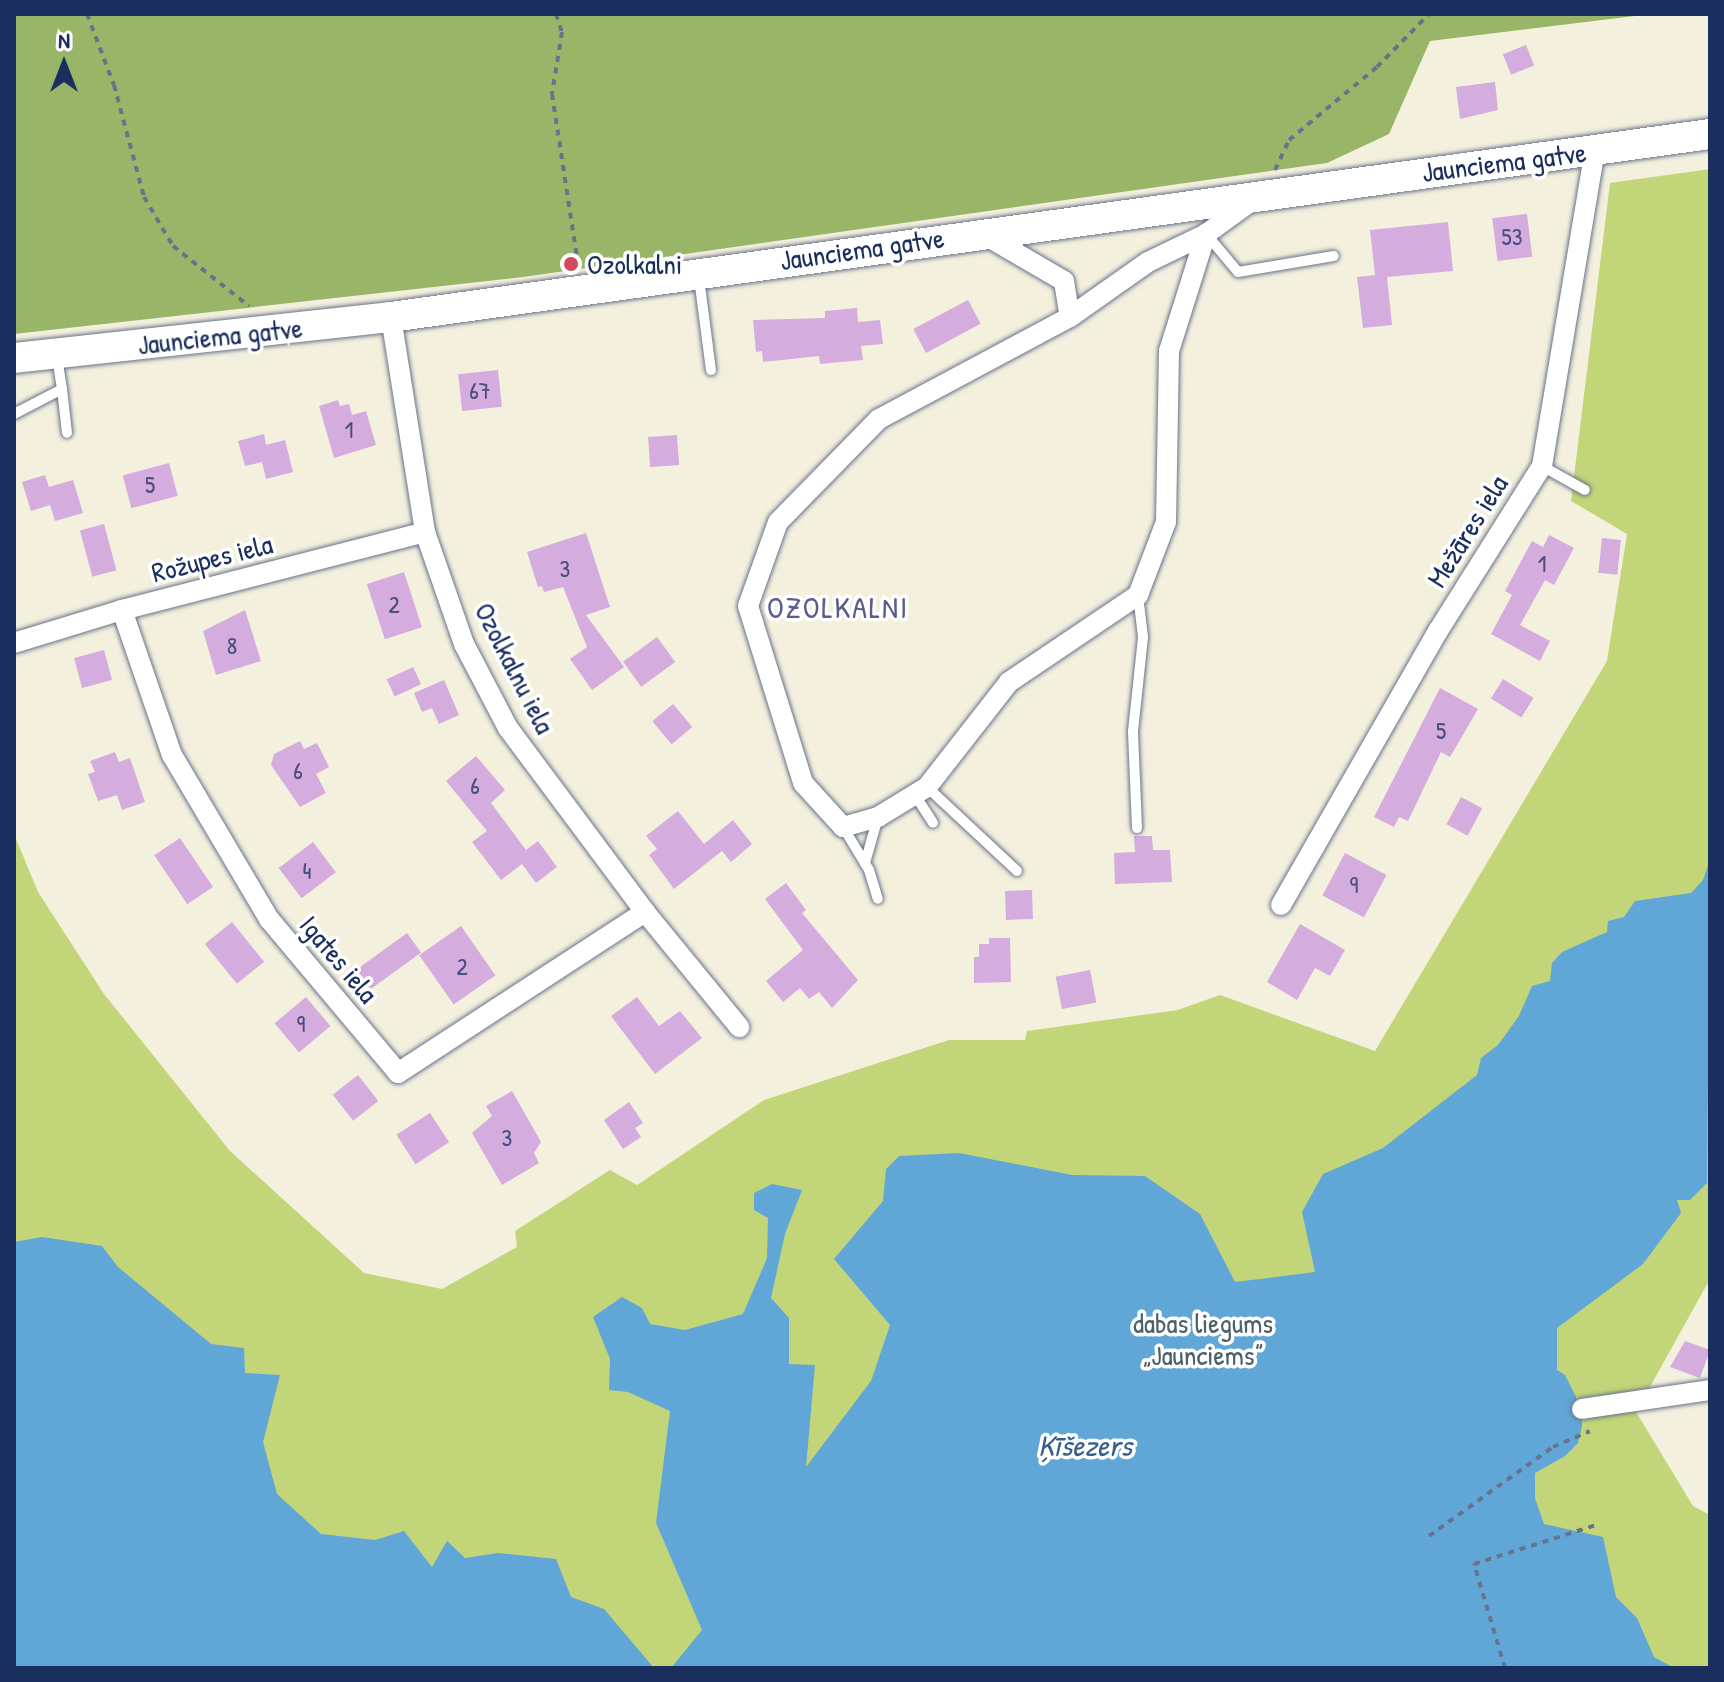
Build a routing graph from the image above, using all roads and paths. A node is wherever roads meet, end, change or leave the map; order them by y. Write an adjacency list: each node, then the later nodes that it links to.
1 (87, 14): 12 (path)
2 (556, 14): 11 (path)
3 (1429, 14): 6 (path)
4 (1710, 134): 5 (main road, Jaunciema gatve)
5 (1595, 150): 6 (main road, Jaunciema gatve); 21 (street, Mežāres iela)
6 (1263, 193): 7 (main road, Jaunciema gatve); 8 (street)
7 (981, 233): 10 (main road, Jaunciema gatve); 14 (street)
8 (1206, 234): 9 (lane); 14 (street); 24 (street)
9 (1334, 256)
10 (698, 272): 11 (main road, Jaunciema gatve); 17 (lane)
11 (582, 290): 13 (main road, Jaunciema gatve)
12 (257, 310)
13 (391, 317): 15 (main road, Jaunciema gatve); 23 (street, Ozolkalnu iela)
14 (1070, 317): 30 (street)
15 (57, 354): 16 (main road, Jaunciema gatve); 18 (lane)
16 (14, 358)
17 (711, 370)
18 (62, 389): 19 (lane); 20 (lane)
19 (14, 414)
20 (67, 433)
21 (1542, 466): 22 (lane); 35 (street, Mežāres iela)
22 (1585, 490)
23 (425, 532): 25 (street, Rožupes iela); 36 (street, Ozolkalnu iela)
24 (1138, 595): 27 (street); 31 (lane)
25 (122, 610): 26 (street, Rožupes iela); 36 (street, Igates iela)
26 (14, 643)
27 (921, 791): 28 (street); 29 (lane); 33 (lane)
28 (878, 817): 30 (street); 32 (lane)
29 (933, 823)
30 (843, 827): 32 (lane)
31 (1137, 828)
32 (865, 863): 34 (lane)
33 (1017, 871)
34 (878, 899)
35 (1281, 905)
36 (645, 912): 37 (street, Ozolkalnu iela)
37 (739, 1027)
38 (1710, 1390): 39 (street)
39 (1582, 1409)
40 (1601, 1426): 42 (path)
41 (1599, 1524): 43 (path)
42 (1429, 1536)
43 (1505, 1668)

